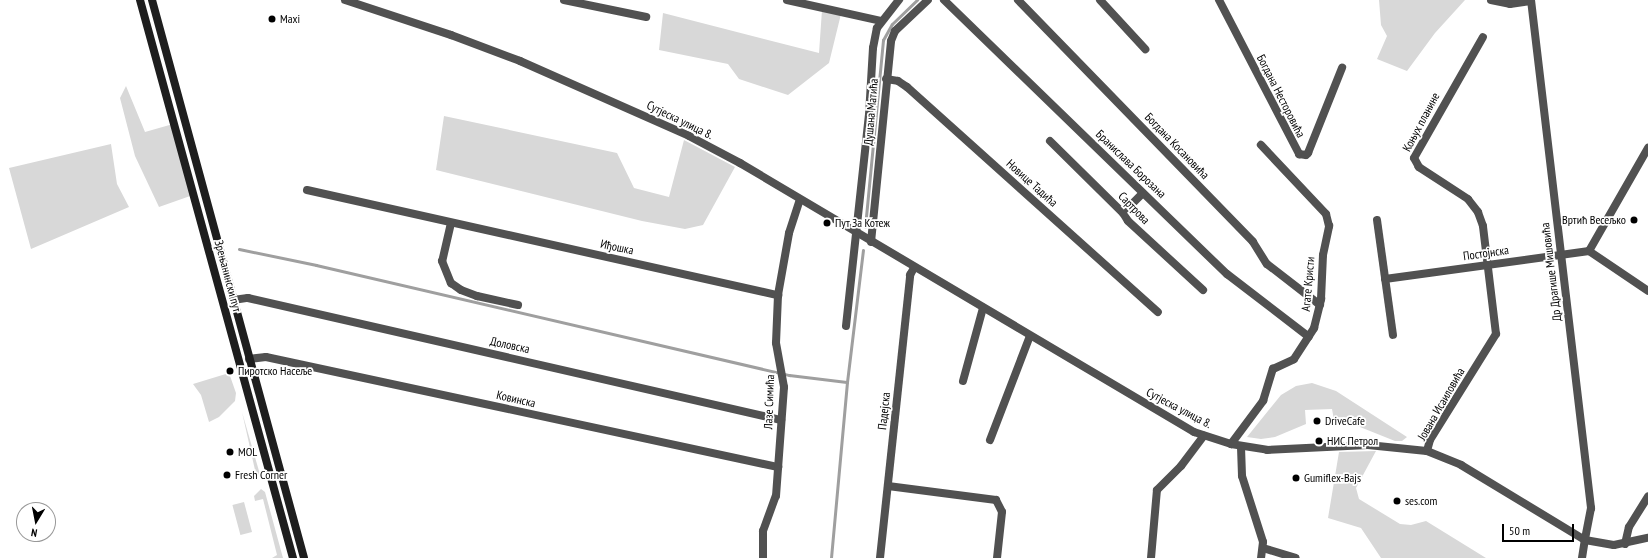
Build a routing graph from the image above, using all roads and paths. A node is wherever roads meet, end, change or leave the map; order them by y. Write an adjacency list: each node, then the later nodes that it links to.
1 (140, 0): 63 (main road, Зрењанински пут)
2 (152, 0): 39 (main road, Зрењанински пут)
3 (345, 0): 25 (street, Сутјеска улица 8.)
4 (564, 0): 14 (street)
5 (787, 0): 15 (street)
6 (899, 0): 15 (street)
7 (928, 0): 19 (street, Душана Матића)
8 (944, 0): 24 (street, Бранислава Борозана)
9 (1018, 0): 41 (street, Богдана Косановића)
10 (1100, 0): 17 (street)
11 (1219, 0): 18 (street, Богдана Несторовића)
12 (1491, 0): 13 (street)
13 (1531, 1): 32 (street, Др Драгише Мишовића)
14 (646, 17)
15 (881, 21): 29 (street)
16 (1483, 37): 33 (street, Коњух планине)
17 (1144, 49)
18 (1342, 68)
19 (886, 79): 30 (street, Душана Матића); 43 (street, Новице Тадића)
20 (1050, 141): 26 (street, Сартрова)
21 (1261, 145): 41 (street, Агате Кристи)
22 (1648, 148): 31 (street)
23 (307, 190): 28 (street, Иђошка)
24 (1144, 193): 26 (street); 47 (street, Бранислава Борозана)
25 (800, 200): 29 (street, Сутјеска улица 8.); 38 (street, Лазе Симића)
26 (1123, 213): 36 (street, Сартрова)
27 (1377, 220): 35 (street)
28 (451, 223): 38 (street, Иђошка); 40 (street)
29 (858, 234): 30 (street, Сутјеска улица 8.); 44 (street)
30 (872, 242): 34 (street, Сутјеска улица 8.)
31 (1589, 251): 32 (street, Постојнска); 37 (street)
32 (1561, 255): 33 (street, Постојнска); 60 (street, Др Драгише Мишовића)
33 (1489, 265): 35 (street, Постојнска); 55 (street, Јована Исаиловића)
34 (914, 268): 42 (street, Сутјеска улица 8.); 57 (street, Падејска)
35 (1385, 279): 46 (street)
36 (1203, 290)
37 (1648, 291)
38 (778, 295): 50 (street, Лазе Симића)
39 (233, 300): 48 (main road, Зрењанински пут); 50 (street, Доловска)
40 (518, 305)
41 (1320, 305): 47 (street, Агате Кристи)
42 (983, 308): 45 (street, Сутјеска улица 8.); 49 (street)
43 (1158, 312)
44 (846, 326)
45 (1030, 336): 51 (street, Сутјеска улица 8.); 52 (street)
46 (1393, 336)
47 (1309, 337): 53 (street, Агате Кристи)
48 (249, 359): 56 (street, Ковинска); 64 (main road, Зрењанински пут)
49 (963, 381)
50 (782, 420): 56 (street, Лазе Симића)
51 (1204, 436): 53 (street, Сутјеска улица 8.); 68 (street)
52 (990, 440)
53 (1231, 444): 54 (street, Сутјеска улица 8.)
54 (1241, 447): 55 (street, Сутјеска улица 8.); 62 (street)
55 (1427, 451): 60 (street, Јована Исаиловића)
56 (778, 467): 65 (street, Лазе Симића)
57 (888, 486): 66 (street, Падејска); 67 (street)
58 (1648, 496): 61 (street)
59 (1648, 538): 61 (street)
60 (1585, 540): 61 (street); 71 (street, Др Драгише Мишовића)
61 (1625, 544)
62 (1263, 548): 69 (street); 70 (street)
63 (294, 558)
64 (304, 558)
65 (763, 558)
66 (880, 558)
67 (997, 558)
68 (1151, 558)
69 (1261, 558)
70 (1296, 558)
71 (1582, 558)

